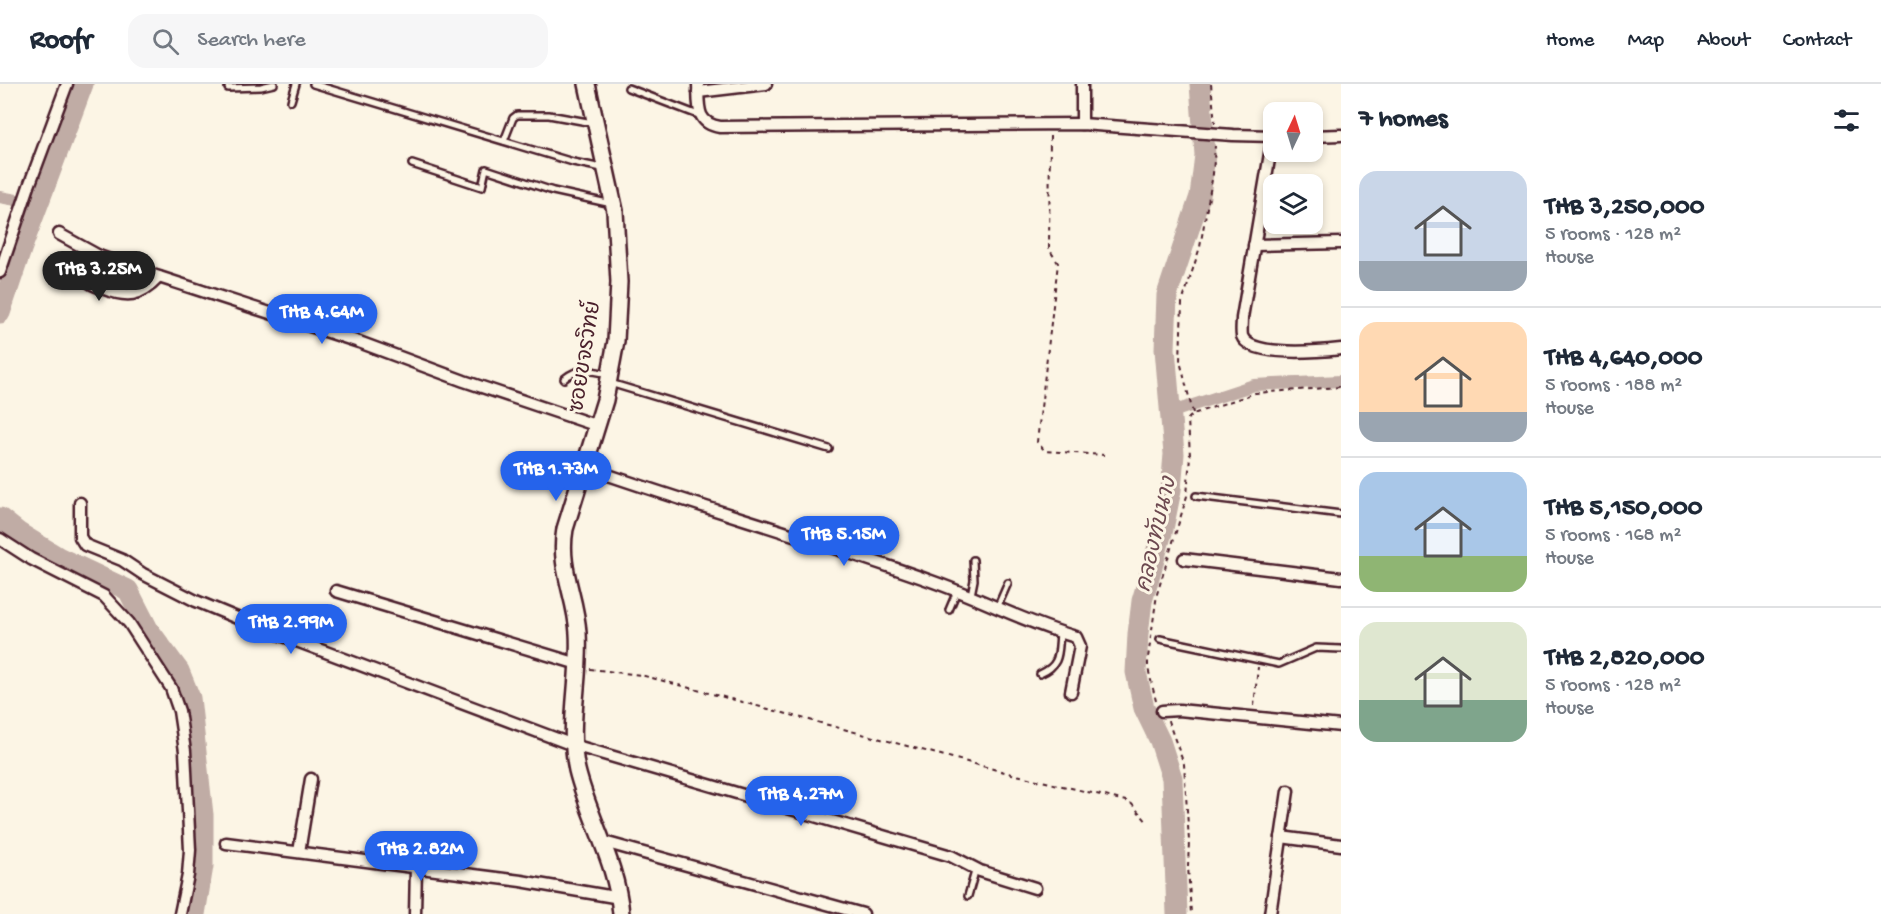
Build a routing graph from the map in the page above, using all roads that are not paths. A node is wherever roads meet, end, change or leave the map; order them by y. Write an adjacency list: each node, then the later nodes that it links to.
1 (67, 84): 27 (street)
2 (274, 84): 8 (lane)
3 (296, 84): 11 (lane)
4 (313, 84): 18 (lane)
5 (587, 84): 13 (street, ซอยขจรวิทย์)
6 (766, 84): 10 (street)
7 (1082, 84): 14 (street)
8 (228, 88)
9 (628, 88): 12 (lane)
10 (698, 88): 12 (street)
11 (291, 101)
12 (701, 116): 14 (street)
13 (596, 124): 18 (lane); 21 (street, ซอยขจรวิทย์)
14 (1082, 124): 16 (street)
15 (1341, 135): 17 (street)
16 (1263, 136)
17 (1323, 136)
18 (504, 141): 21 (lane)
19 (1268, 162): 25 (street)
20 (412, 164): 22 (lane)
21 (607, 169): 22 (street, ซอยขจรวิทย์)
22 (614, 204): 30 (street, ซอยขจรวิทย์)
23 (59, 234): 26 (street)
24 (1341, 243): 25 (street)
25 (1254, 245): 29 (street)
26 (99, 256): 28 (street); 28 (street)
27 (0, 272)
28 (159, 277): 32 (street)
29 (1341, 350)
30 (609, 378): 31 (lane); 32 (street, ซอยขจรวิทย์); 33 (lane)
31 (564, 379)
32 (598, 426): 34 (street, ซอยขจรวิทย์)
33 (829, 449)
34 (585, 467): 44 (street); 51 (street, ซอยขจรวิทย์)
35 (1196, 496): 37 (lane)
36 (80, 502): 56 (street)
37 (1341, 514)
38 (0, 539): 69 (street)
39 (1184, 559): 41 (street)
40 (974, 560): 45 (lane)
41 (1341, 578)
42 (1008, 583): 46 (lane)
43 (336, 591): 51 (street)
44 (957, 591): 45 (street); 47 (lane)
45 (970, 597): 46 (street)
46 (997, 608): 48 (street)
47 (950, 610)
48 (1060, 633): 52 (lane); 53 (street)
49 (1161, 639): 50 (lane)
50 (1341, 649)
51 (578, 666): 56 (street, ซอยขจรวิทย์)
52 (1040, 674)
53 (1071, 692)
54 (1162, 711): 55 (street)
55 (1341, 726)
56 (573, 745): 60 (street, ซอยขจรวิทย์); 65 (street)
57 (311, 778): 63 (street)
58 (1288, 791): 59 (street)
59 (1281, 837): 62 (street); 73 (street)
60 (604, 842): 68 (street, ซอยขจรวิทย์); 72 (street)
61 (226, 843): 63 (street)
62 (1341, 845)
63 (299, 852): 64 (street)
64 (416, 867): 68 (street); 70 (street)
65 (976, 868): 66 (street); 67 (lane)
66 (1035, 888)
67 (968, 896)
68 (620, 897): 71 (street, ซอยขจรวิทย์)
69 (180, 914)
70 (415, 914)
71 (621, 914)
72 (863, 914)
73 (1270, 914)

